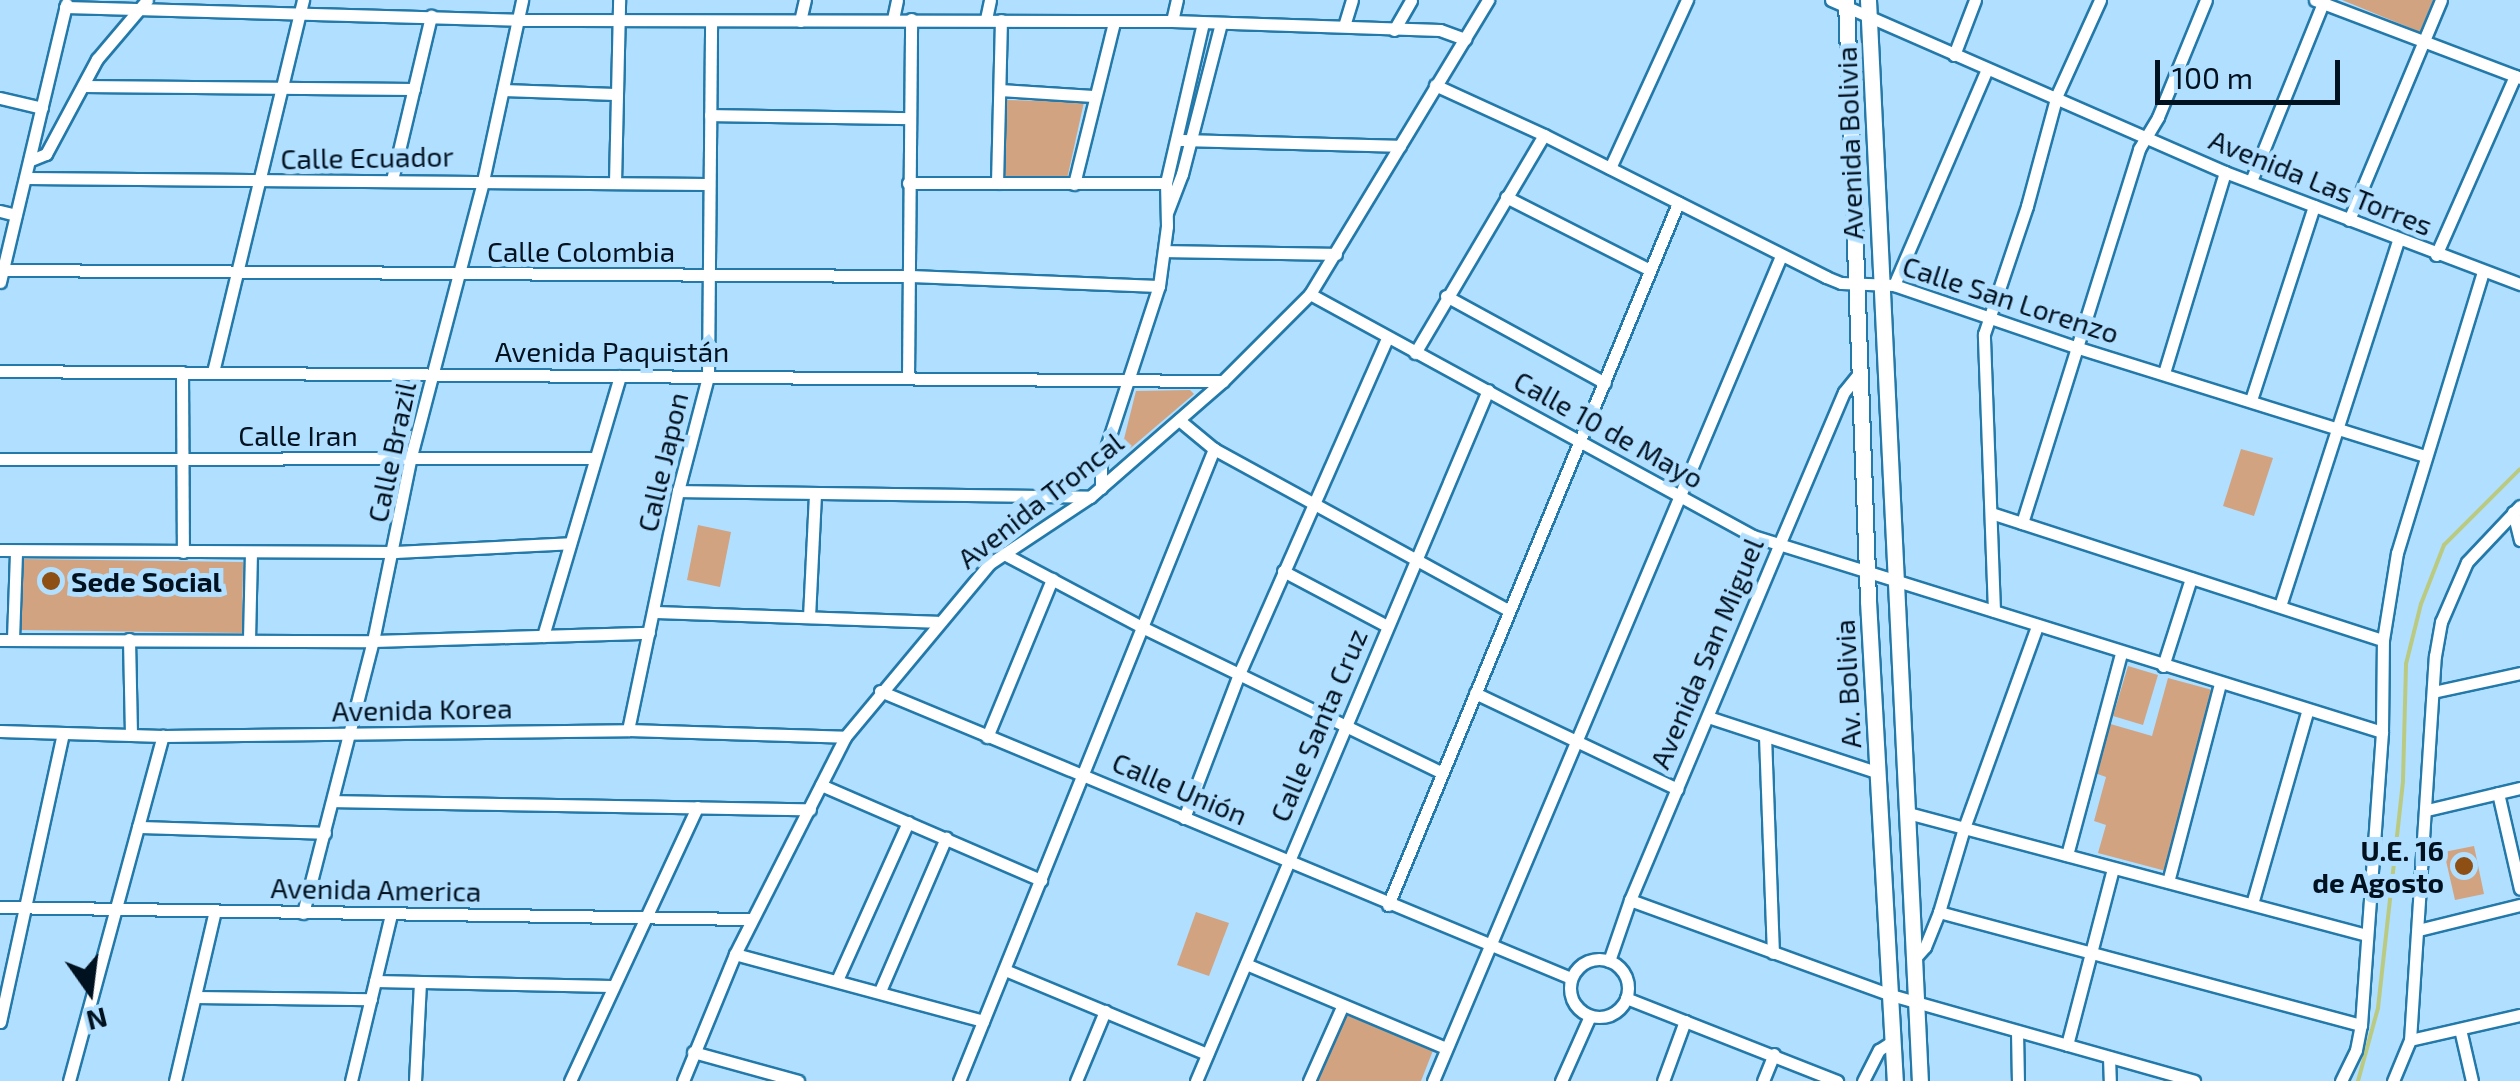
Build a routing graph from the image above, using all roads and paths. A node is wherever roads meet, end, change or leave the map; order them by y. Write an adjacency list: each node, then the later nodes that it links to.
1 (303, 0): 22 (street)
2 (522, 0): 27 (street, Calle Brazil)
3 (619, 0): 30 (street)
4 (805, 0): 32 (street)
5 (898, 0): 28 (street)
6 (990, 0): 26 (street)
7 (1177, 0): 34 (street)
8 (1352, 0): 37 (street)
9 (1411, 0): 38 (street)
10 (1488, 0): 39 (street, Avenida Troncal)
11 (1687, 0): 62 (street)
12 (1868, 0): 24 (street, Avenida Bolivia)
13 (1975, 0): 41 (street)
14 (2100, 0): 52 (street)
15 (2206, 0): 58 (street)
16 (2442, 0): 40 (street)
17 (2321, 1): 40 (street); 67 (street)
18 (1841, 2): 24 (street, Avenida Las Torres); 94 (street, Avenida Bolivia)
19 (66, 4): 20 (street); 54 (street)
20 (144, 4): 21 (street); 45 (street)
21 (190, 5): 22 (street)
22 (299, 14): 23 (street); 46 (street)
23 (430, 16): 27 (street); 47 (street)
24 (1869, 18): 41 (street, Avenida Las Torres); 96 (street, Avenida Bolivia)
25 (911, 19): 26 (street); 28 (street); 56 (street)
26 (986, 19): 29 (street)
27 (518, 20): 30 (street); 48 (street, Calle Brazil)
28 (893, 20): 32 (street)
29 (1001, 20): 33 (street); 49 (street)
30 (616, 22): 31 (street); 50 (street)
31 (710, 22): 32 (street); 55 (street, Calle Japon)
32 (800, 22)
33 (1114, 22): 34 (street); 51 (street)
34 (1172, 22): 35 (street)
35 (1204, 23): 36 (street); 59 (street)
36 (1220, 23): 37 (street); 59 (street)
37 (1344, 26): 38 (street)
38 (1394, 30): 39 (street)
39 (1465, 38): 44 (street, Avenida Troncal)
40 (2423, 41): 43 (street); 81 (street)
41 (1954, 55): 42 (street, Avenida Las Torres)
42 (1987, 70): 52 (street, Avenida Las Torres); 96 (street)
43 (2517, 77): 85 (street)
44 (1435, 85): 57 (street, Calle San Lorenzo); 60 (street, Avenida Troncal)
45 (83, 86): 46 (street); 61 (street)
46 (281, 89): 47 (street); 69 (street)
47 (414, 89): 65 (street)
48 (503, 90): 50 (street); 66 (street, Calle Brazil)
49 (1000, 90): 51 (street); 72 (street)
50 (615, 94): 70 (street)
51 (1093, 96): 74 (street)
52 (2057, 96): 58 (street, Avenida Las Torres); 100 (street)
53 (0, 98): 54 (street)
54 (42, 108): 61 (street)
55 (710, 115): 56 (street); 73 (street, Calle Japon)
56 (909, 118): 71 (street)
57 (1544, 135): 62 (street, Calle San Lorenzo); 75 (street)
58 (2146, 138): 63 (street, Avenida Las Torres); 102 (street)
59 (1184, 140): 60 (street); 68 (street); 80 (street)
60 (1400, 146): 84 (street, Avenida Troncal)
61 (30, 160): 64 (street)
62 (1610, 168): 76 (street, Calle San Lorenzo)
63 (2225, 172): 67 (street, Avenida Las Torres); 108 (street)
64 (26, 178): 69 (street, Calle Ecuador); 79 (street)
65 (392, 180): 66 (street, Calle Ecuador); 69 (street, Calle Ecuador)
66 (483, 181): 70 (street, Calle Ecuador); 91 (street, Calle Brazil)
67 (2251, 181): 77 (street, Avenida Las Torres)
68 (1166, 182): 74 (street); 80 (street)
69 (257, 183): 89 (street)
70 (616, 183): 73 (street, Calle Ecuador)
71 (908, 183): 72 (street); 92 (street)
72 (997, 183): 74 (street)
73 (707, 184): 93 (street, Calle Japon)
74 (1074, 184)
75 (1506, 197): 87 (street); 99 (street)
76 (1678, 202): 86 (street, Calle San Lorenzo); 87 (street)
77 (2314, 206): 81 (street, Avenida Las Torres); 117 (street)
78 (0, 211): 79 (street)
79 (16, 214): 90 (street)
80 (1166, 217): 83 (street)
81 (2349, 220): 82 (street, Avenida Las Torres)
82 (2398, 241): 85 (street, Avenida Las Torres); 119 (street)
83 (1165, 251): 84 (street); 97 (street)
84 (1336, 254): 98 (street, Avenida Troncal)
85 (2436, 254): 88 (street, Avenida Las Torres)
86 (1781, 256): 94 (street, Calle San Lorenzo); 131 (street)
87 (1648, 269): 115 (street)
88 (2482, 271): 95 (street, Avenida Las Torres); 122 (street)
89 (236, 274): 90 (street, Calle Colombia); 91 (street, Calle Colombia); 107 (street)
90 (2, 276)
91 (459, 276): 93 (street, Calle Colombia); 109 (street, Calle Brazil)
92 (910, 276): 93 (street, Calle Colombia); 97 (street, Calle Colombia); 112 (street)
93 (708, 277): 111 (street, Calle Japon)
94 (1858, 284): 96 (street, Calle San Lorenzo); 104 (street, Av. Bolivia)
95 (2520, 284)
96 (1886, 285): 100 (street, Calle San Lorenzo); 150 (street, Av. Bolivia)
97 (1159, 286): 113 (street)
98 (1310, 294): 101 (street, Calle 10 de Mayo); 114 (street, Avenida Troncal)
99 (1446, 296): 103 (street); 115 (street)
100 (1989, 317): 102 (street, Calle San Lorenzo); 134 (street)
101 (1386, 339): 103 (street, Calle 10 de Mayo); 132 (street)
102 (2075, 348): 108 (street, Calle San Lorenzo); 135 (street)
103 (1415, 354): 116 (street, Calle 10 de Mayo)
104 (1861, 370): 138 (street, Avenida San Miguel); 146 (street, Av. Bolivia)
105 (0, 371): 106 (street, Avenida Paquistán)
106 (182, 372): 107 (street, Avenida Paquistán); 125 (street)
107 (213, 372): 109 (street, Avenida Paquistán)
108 (2164, 372): 117 (street, Calle San Lorenzo)
109 (433, 374): 110 (street, Avenida Paquistán); 126 (street, Calle Brazil)
110 (620, 376): 111 (street, Avenida Paquistán); 123 (street)
111 (708, 376): 112 (street, Avenida Paquistán); 128 (street, Calle Japon)
112 (908, 378): 113 (street, Avenida Paquistán)
113 (1130, 380): 114 (street, Avenida Paquistán); 127 (street)
114 (1223, 381): 118 (street, Avenida Troncal)
115 (1606, 384): 120 (street)
116 (1488, 390): 120 (street, Calle 10 de Mayo); 145 (street, Calle Santa Cruz)
117 (2251, 400): 119 (street, Calle San Lorenzo)
118 (1179, 420): 121 (street); 127 (street, Avenida Troncal)
119 (2337, 430): 122 (street, Calle San Lorenzo); 151 (street)
120 (1581, 440): 131 (street, Calle 10 de Mayo); 152 (street)
121 (1214, 449): 132 (street); 159 (street)
122 (2424, 456): 165 (street)
123 (596, 458): 126 (street, Calle Iran); 137 (street)
124 (0, 459): 125 (street, Calle Iran)
125 (183, 460): 126 (street, Calle Iran); 141 (street)
126 (410, 460): 142 (street, Calle Brazil)
127 (1101, 488): 130 (street, Avenida Troncal)
128 (678, 491): 129 (street); 154 (street, Calle Japon)
129 (815, 493): 130 (street); 155 (street)
130 (1090, 497): 144 (street, Avenida Troncal)
131 (1678, 497): 138 (street, Calle 10 de Mayo); 188 (street)
132 (1312, 503): 145 (street); 147 (street)
133 (2516, 509): 136 (street); 173 (street)
134 (1991, 513): 135 (street); 153 (street)
135 (2022, 523): 148 (street)
136 (2520, 540)
137 (570, 543): 142 (street); 161 (street)
138 (1778, 545): 146 (street, Calle 10 de Mayo); 176 (street, Avenida San Miguel)
139 (0, 550): 140 (street)
140 (16, 551): 141 (street); 162 (street)
141 (183, 552): 143 (street)
142 (394, 552): 143 (street); 166 (street, Calle Brazil)
143 (250, 553): 164 (street)
144 (1004, 554): 149 (street); 156 (street, Avenida Troncal)
145 (1414, 560): 152 (street); 157 (street, Calle Santa Cruz)
146 (1867, 570): 150 (street, Calle 10 de Mayo); 190 (street, Av. Bolivia)
147 (1283, 572): 157 (street); 170 (street)
148 (2191, 578): 151 (street); 168 (street)
149 (1052, 579): 159 (street); 185 (street)
150 (1896, 579): 153 (street); 200 (street, Av. Bolivia)
151 (2280, 606): 165 (street)
152 (1508, 610): 174 (street)
153 (1994, 610): 158 (street)
154 (654, 612): 155 (street); 160 (street, Calle Japon)
155 (809, 617): 156 (street)
156 (937, 622): 172 (street, Avenida Troncal)
157 (1387, 626): 177 (street, Calle Santa Cruz)
158 (2037, 626): 167 (street); 204 (street)
159 (1144, 628): 170 (street); 191 (street)
160 (650, 633): 161 (street); 178 (street, Calle Japon)
161 (543, 636): 166 (street)
162 (6, 640): 163 (street)
163 (129, 640): 164 (street); 182 (street)
164 (249, 640): 166 (street)
165 (2383, 640): 180 (street)
166 (374, 641): 183 (street, Calle Brazil)
167 (2121, 652): 168 (street); 207 (street)
168 (2163, 666): 171 (street)
169 (2520, 672): 173 (street)
170 (1239, 674): 177 (street); 201 (street)
171 (2220, 684): 175 (street); 211 (street)
172 (880, 692): 185 (street, Calle Unión); 187 (street, Avenida Troncal)
173 (2433, 692): 199 (street)
174 (1474, 693): 188 (street); 189 (street)
175 (2308, 712): 180 (street); 214 (street)
176 (1708, 717): 186 (street); 194 (street, Avenida San Miguel)
177 (1346, 725): 189 (street); 208 (street, Calle Santa Cruz)
178 (628, 730): 183 (street, Avenida Korea); 187 (street, Avenida Korea)
179 (0, 731): 181 (street, Avenida Korea)
180 (2382, 732): 227 (street)
181 (63, 734): 182 (street, Avenida Korea); 218 (street)
182 (132, 735): 184 (street, Avenida Korea)
183 (350, 735): 184 (street, Avenida Korea); 196 (street, Calle Brazil)
184 (163, 736): 203 (street)
185 (987, 736): 191 (street, Calle Unión)
186 (1765, 736): 190 (street); 229 (street)
187 (845, 737): 192 (street, Avenida Troncal)
188 (1577, 739): 194 (street); 228 (street)
189 (1440, 772): 216 (street)
190 (1876, 772): 242 (street, Av. Bolivia)
191 (1085, 775): 201 (street, Calle Unión); 210 (street)
192 (821, 785): 198 (street, Avenida Troncal); 202 (street)
193 (2520, 788): 195 (street)
194 (1676, 789): 213 (street, Avenida San Miguel)
195 (2498, 793): 199 (street); 212 (street)
196 (333, 800): 197 (street); 205 (street, Calle Brazil)
197 (697, 807): 198 (street); 224 (street)
198 (810, 808): 225 (street, Avenida Troncal)
199 (2427, 810): 226 (street)
200 (1908, 813): 204 (street); 232 (street, Av. Bolivia)
201 (1184, 818): 208 (street, Calle Unión)
202 (908, 822): 206 (street); 236 (street)
203 (138, 827): 205 (street); 219 (street)
204 (1964, 828): 207 (street); 221 (street)
205 (324, 832): 222 (street, Calle Brazil)
206 (946, 838): 210 (street); 241 (street)
207 (2067, 855): 209 (street)
208 (1288, 861): 216 (street, Calle Unión); 234 (street, Calle Santa Cruz)
209 (2113, 868): 211 (street); 231 (street)
210 (1041, 880): 235 (street)
211 (2168, 882): 214 (street)
212 (2520, 889)
213 (1630, 900): 229 (street); 233 (street, Avenida San Miguel)
214 (2252, 904): 227 (street)
215 (2520, 905): 226 (street)
216 (1388, 906): 228 (street, Calle Unión)
217 (0, 907): 218 (street, Avenida America)
218 (25, 908): 219 (street, Avenida America); 253 (street)
219 (116, 908): 220 (street, Avenida America); 265 (street)
220 (215, 911): 222 (street, Avenida America); 243 (street)
221 (1939, 912): 231 (street); 232 (street)
222 (303, 913): 223 (street, Avenida America)
223 (391, 914): 224 (street, Avenida America); 238 (street)
224 (644, 918): 225 (street, Avenida America); 240 (street)
225 (752, 919): 230 (street, Avenida Troncal)
226 (2418, 930): 257 (street)
227 (2366, 935): 254 (street)
228 (1489, 945): 237 (street, Calle Unión); 260 (street)
229 (1773, 953): 242 (street)
230 (735, 954): 236 (street); 261 (street, Avenida Troncal)
231 (2091, 954): 254 (street); 259 (street)
232 (1915, 958): 246 (street, Av. Bolivia)
233 (1610, 961): 237 (street); 244 (street)
234 (1246, 964): 247 (street); 262 (street, Calle Santa Cruz)
235 (1005, 970): 248 (street); 251 (street)
236 (838, 978): 241 (street)
237 (1571, 978): 250 (street)
238 (375, 981): 239 (street); 245 (street)
239 (420, 982): 240 (street); 268 (street)
240 (611, 986): 269 (street)
241 (880, 990): 251 (street)
242 (1891, 995): 246 (street); 258 (street, Av. Bolivia)
243 (195, 997): 245 (street); 266 (street)
244 (1626, 998): 250 (street); 252 (street)
245 (371, 999): 267 (street)
246 (1917, 1002): 256 (street); 283 (street, Av. Bolivia)
247 (1342, 1007): 260 (street); 275 (street)
248 (1105, 1011): 262 (street); 273 (street)
249 (2520, 1015): 255 (street)
250 (1590, 1016): 277 (street)
251 (983, 1020): 272 (street)
252 (1684, 1020): 263 (street); 278 (street)
253 (0, 1022)
254 (2361, 1025): 287 (street)
255 (2460, 1029): 257 (street); 289 (street)
256 (2017, 1031): 259 (street); 284 (street)
257 (2410, 1040): 288 (street)
258 (1893, 1041): 281 (street); 282 (street, Av. Bolivia)
259 (2067, 1045): 264 (street)
260 (1446, 1048): 276 (street)
261 (693, 1052): 270 (street, Avenida Troncal); 271 (street)
262 (1207, 1054): 274 (street, Calle Santa Cruz)
263 (1774, 1054): 279 (street); 280 (street)
264 (2109, 1057): 285 (street); 286 (street)
265 (69, 1081)
266 (175, 1081)
267 (351, 1081)
268 (415, 1081)
269 (570, 1081)
270 (684, 1081)
271 (798, 1081)
272 (960, 1081)
273 (1076, 1081)
274 (1196, 1081)
275 (1309, 1081)
276 (1433, 1081)
277 (1561, 1081)
278 (1663, 1081)
279 (1764, 1081)
280 (1837, 1081)
281 (1863, 1081)
282 (1895, 1081)
283 (1920, 1081)
284 (2018, 1081)
285 (2110, 1081)
286 (2194, 1081)
287 (2340, 1081)
288 (2393, 1081)
289 (2472, 1081)

